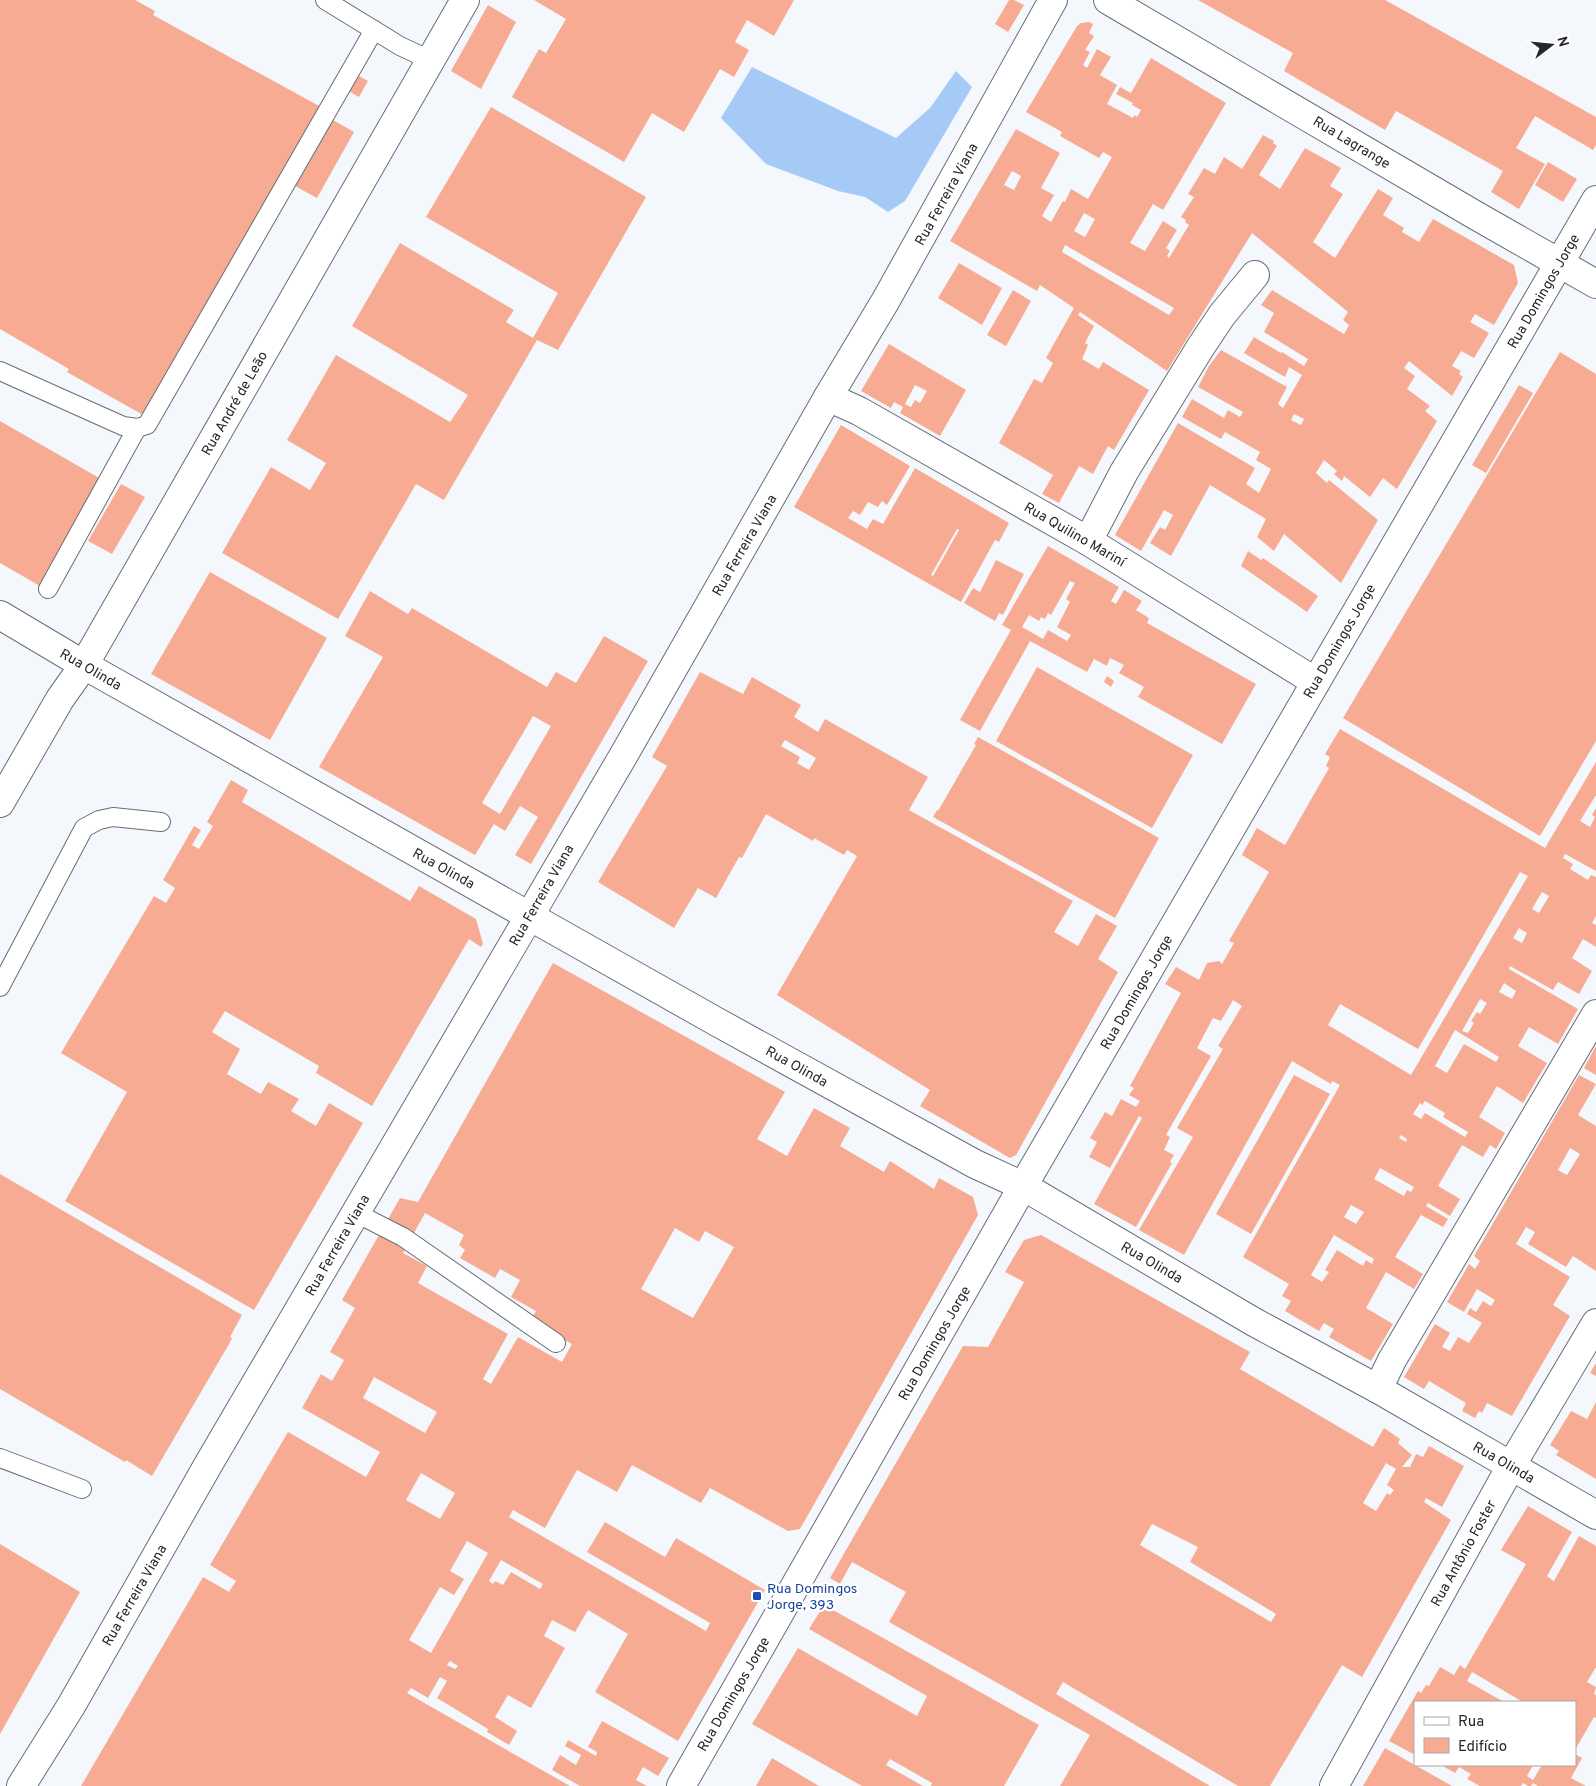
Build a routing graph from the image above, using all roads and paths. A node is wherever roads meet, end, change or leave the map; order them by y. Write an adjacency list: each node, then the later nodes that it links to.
1 (325, 0): 5 (lane)
2 (465, 0): 6 (street, Rua André de Leão)
3 (1053, 0): 12 (street, Rua Ferreira Viana)
4 (1108, 0): 8 (street, Rua Lagrange)
5 (374, 30): 6 (lane); 13 (lane)
6 (430, 60): 17 (street, Rua André de Leão)
7 (1596, 200): 8 (street, Rua Domingos Jorge)
8 (1560, 262): 10 (street, Rua Lagrange); 18 (street, Rua Domingos Jorge)
9 (1255, 275): 14 (street)
10 (1596, 284)
11 (0, 371): 13 (lane)
12 (828, 397): 14 (street, Rua Quilino Mariní); 21 (street, Rua Ferreira Viana)
13 (137, 428): 15 (lane)
14 (1088, 541): 18 (street, Rua Quilino Mariní)
15 (48, 588)
16 (0, 614): 17 (street, Rua Olinda)
17 (84, 665): 19 (street, Rua André de Leão); 21 (street, Rua Olinda)
18 (1316, 682): 24 (street, Rua Domingos Jorge)
19 (0, 803)
20 (161, 822): 22 (lane)
21 (528, 916): 24 (street, Rua Olinda); 25 (street, Rua Ferreira Viana)
22 (0, 987)
23 (1596, 1014): 28 (street)
24 (1023, 1186): 28 (street, Rua Olinda); 34 (street, Rua Domingos Jorge)
25 (356, 1213): 27 (lane); 33 (street, Rua Ferreira Viana)
26 (1596, 1323): 30 (street, Rua Antônio Foster)
27 (556, 1343)
28 (1378, 1389): 30 (street, Rua Olinda)
29 (0, 1458): 31 (lane)
30 (1511, 1466): 32 (street, Rua Olinda); 35 (street, Rua Antônio Foster)
31 (82, 1489)
32 (1596, 1514)
33 (21, 1786)
34 (681, 1786)
35 (1334, 1786)

